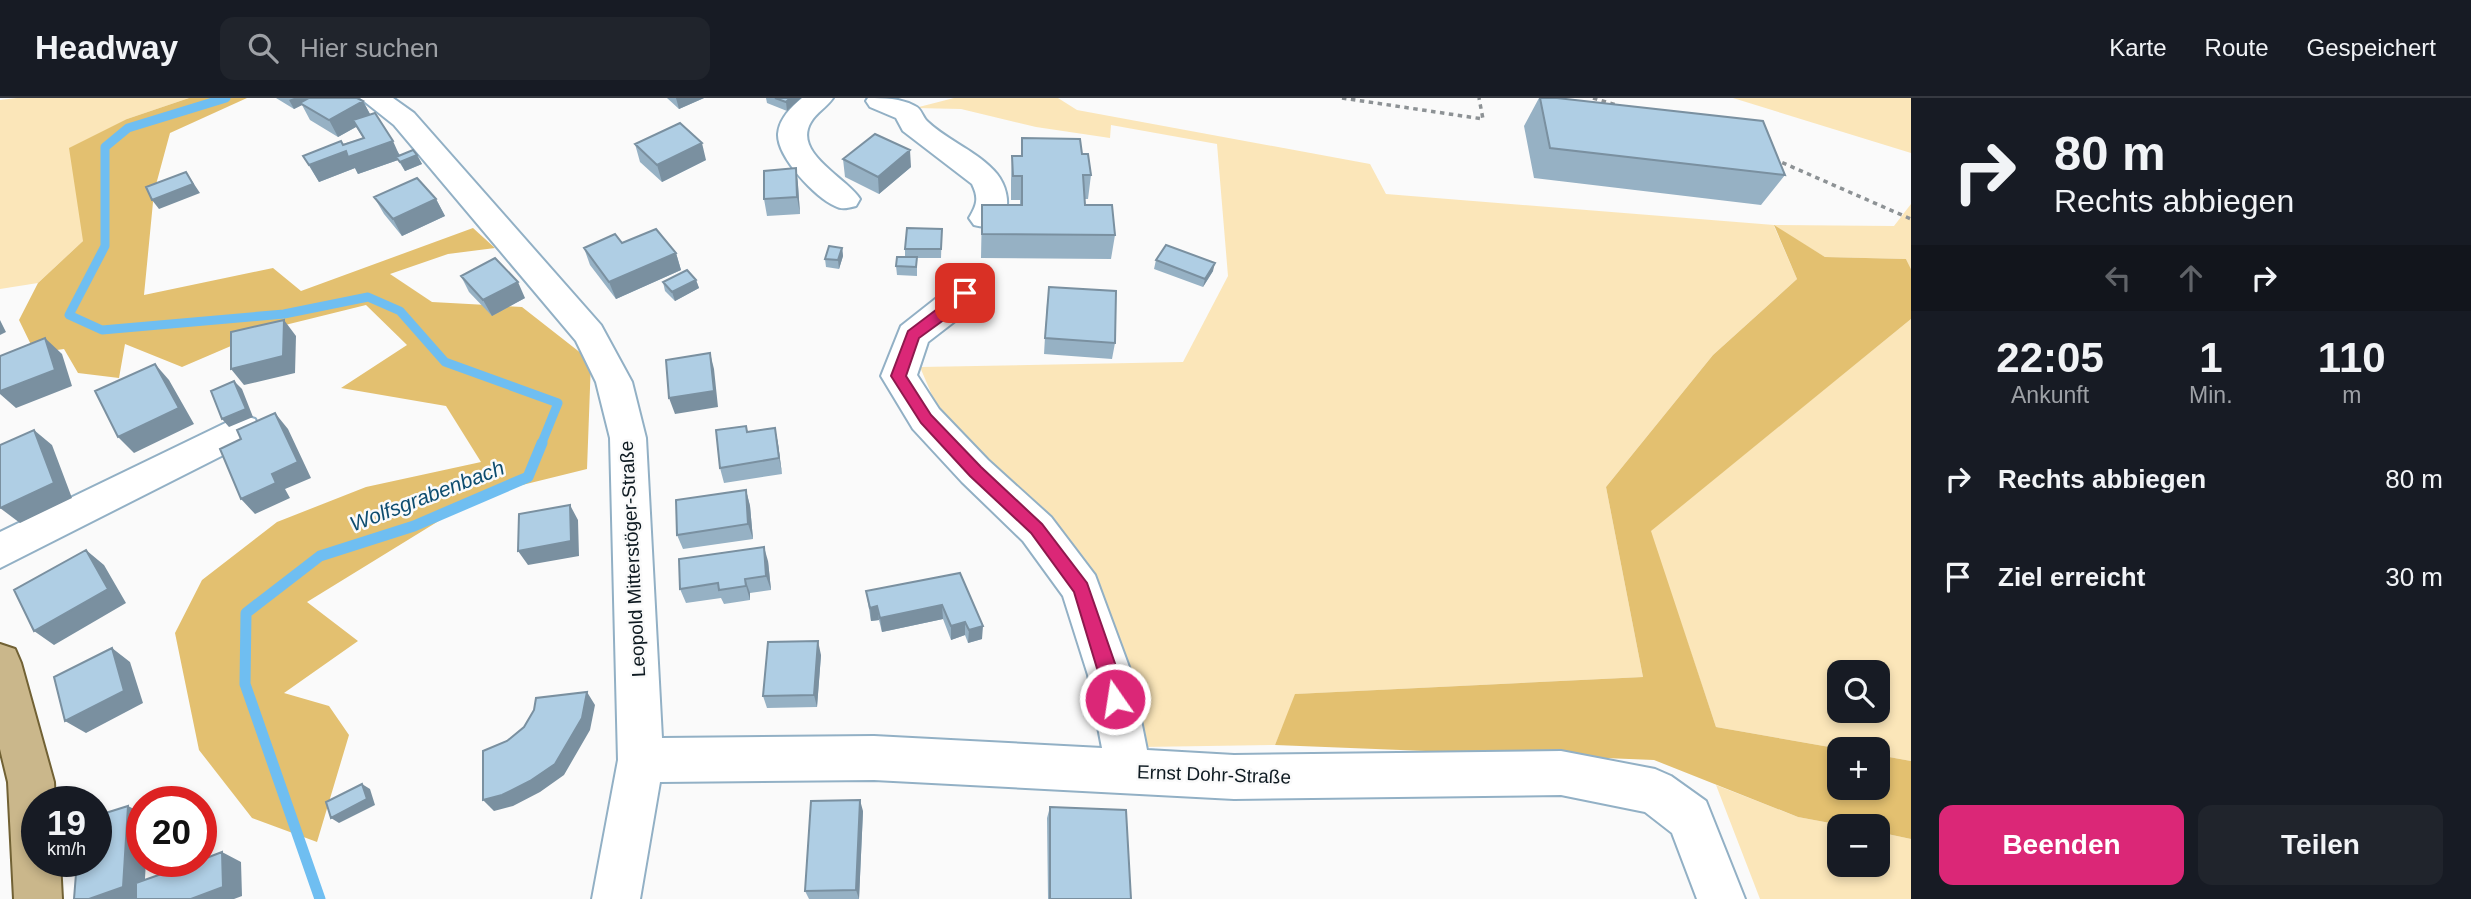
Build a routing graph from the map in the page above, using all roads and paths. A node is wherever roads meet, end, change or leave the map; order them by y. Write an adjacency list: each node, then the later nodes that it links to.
1 (374, 98): 15 (street, Leopold Mitterstöger-Straße)
2 (1342, 98): 3 (path)
3 (1479, 98)
4 (1593, 98): 6 (path)
5 (855, 99): 8 (street); 9 (street)
6 (1621, 106)
7 (1772, 158): 10 (path)
8 (845, 199)
9 (985, 218)
10 (1911, 219)
11 (965, 293): 16 (street)
12 (242, 429): 13 (street)
13 (0, 551)
14 (0, 663): 17 (main road)
15 (641, 760): 16 (street, Ernst Dohr-Straße); 18 (street, Leopold Mitterstöger-Straße)
16 (1129, 771): 19 (street, Ernst Dohr-Straße)
17 (38, 899)
18 (616, 899)
19 (1721, 899)

